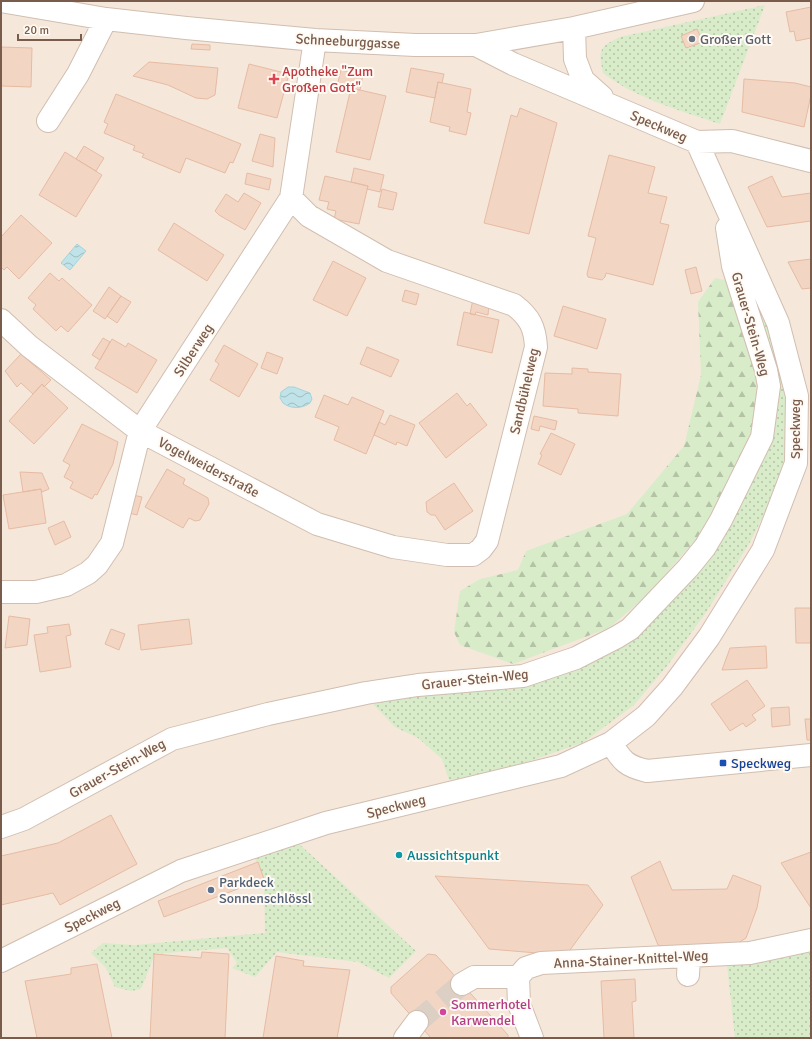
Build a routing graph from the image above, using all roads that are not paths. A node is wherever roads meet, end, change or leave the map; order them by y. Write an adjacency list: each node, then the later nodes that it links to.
1 (1, 1): 3 (street, Schneeburggasse)
2 (693, 1): 4 (street, Schneeburggasse)
3 (106, 19): 5 (street, Schneeburggasse); 8 (street)
4 (574, 28): 6 (street, Schneeburggasse); 7 (street, Speckweg)
5 (315, 40): 6 (street, Schneeburggasse); 12 (street, Silberweg)
6 (476, 45): 7 (street, Speckweg)
7 (609, 104): 9 (street, Speckweg)
8 (48, 121)
9 (697, 142): 10 (street); 11 (street, Speckweg)
10 (811, 161)
11 (722, 197): 17 (street, Speckweg); 19 (street, Grauer-Stein-Weg)
12 (291, 198): 14 (street, Silberweg); 15 (street, Sandbühelweg)
13 (1, 320): 14 (street, Vogelweiderstraße)
14 (140, 431): 15 (street, Vogelweiderstraße); 16 (street, Silberweg)
15 (447, 555)
16 (1, 592)
17 (611, 743): 18 (street); 21 (street, Speckweg)
18 (811, 755)
19 (1, 827)
20 (811, 940): 22 (street, Anna-Stainer-Knittel-Weg)
21 (1, 961)
22 (518, 977): 23 (street); 24 (street)
23 (462, 984)
24 (532, 1038)

